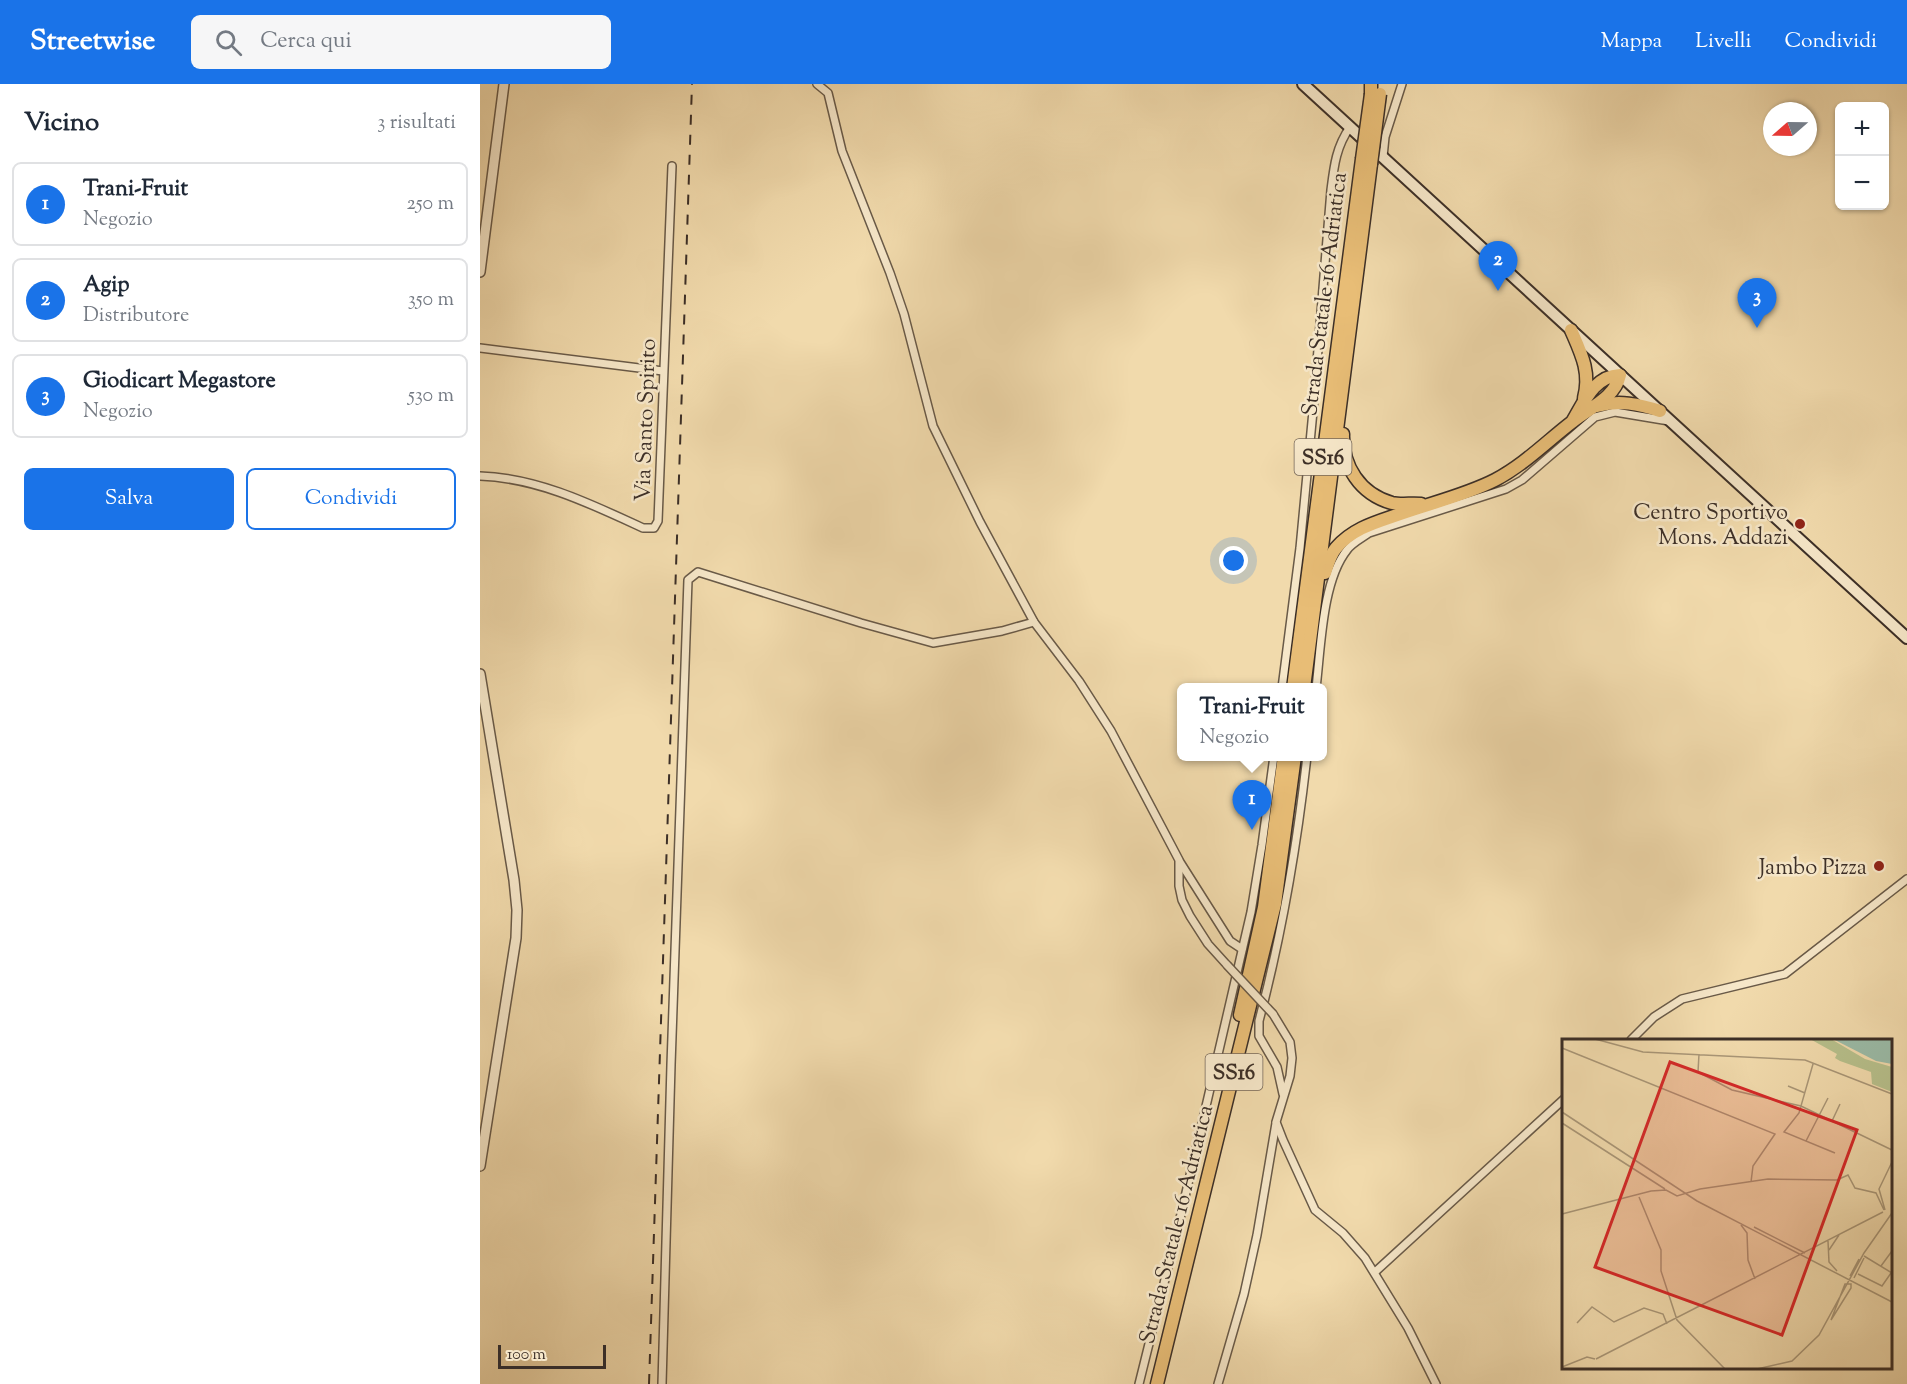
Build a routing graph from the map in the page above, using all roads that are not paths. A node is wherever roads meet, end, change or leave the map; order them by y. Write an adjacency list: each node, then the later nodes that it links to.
1 (504, 84): 10 (street)
2 (817, 84): 22 (street)
3 (1304, 84): 6 (main road)
4 (1402, 84): 7 (street)
5 (1375, 88): 8 (highway, Strada Statale 16 Adriatica / SS16, bridge)
6 (1350, 127): 7 (main road); 26 (street)
7 (1383, 157): 13 (main road)
8 (1366, 162): 12 (highway, Strada Statale 16 Adriatica / SS16); 27 (highway, Strada Statale 16 Adriatica / SS16)
9 (672, 166): 15 (street, Via Santo Spirito)
10 (481, 256): 11 (street)
11 (480, 272)
12 (1349, 328): 21 (highway, SS16); 23 (highway, Strada Statale 16 Adriatica / SS16)
13 (1571, 330): 16 (main road); 17 (highway, SS16)
14 (480, 348): 15 (street)
15 (663, 371): 20 (street, Via Santo Spirito)
16 (1620, 375): 17 (highway, SS16); 18 (main road)
17 (1587, 406): 18 (highway); 21 (highway, SS16)
18 (1660, 411): 19 (main road)
19 (1671, 421): 24 (main road); 29 (street)
20 (480, 476)
21 (1431, 504): 23 (highway, SS16)
22 (1034, 621): 34 (street); 43 (street)
23 (1312, 624): 28 (highway, Strada Statale 16 Adriatica / SS16)
24 (1907, 638)
25 (480, 674): 41 (street)
26 (1283, 683)
27 (1294, 683)
28 (1305, 683)
29 (1316, 683)
30 (1273, 761): 36 (street)
31 (1283, 761): 45 (highway, Strada Statale 16 Adriatica / SS16)
32 (1294, 761): 46 (highway, Strada Statale 16 Adriatica / SS16)
33 (1306, 761): 38 (street)
34 (1179, 860): 36 (street); 38 (street, bridge)
35 (1907, 879): 37 (street)
36 (1242, 949): 44 (street)
37 (1632, 1039)
38 (1284, 1096): 40 (street)
39 (1562, 1100): 42 (street)
40 (1276, 1122): 42 (street); 47 (street)
41 (480, 1166)
42 (1375, 1272): 48 (street)
43 (662, 1384)
44 (1139, 1384)
45 (1151, 1384)
46 (1157, 1384)
47 (1218, 1384)
48 (1436, 1384)

